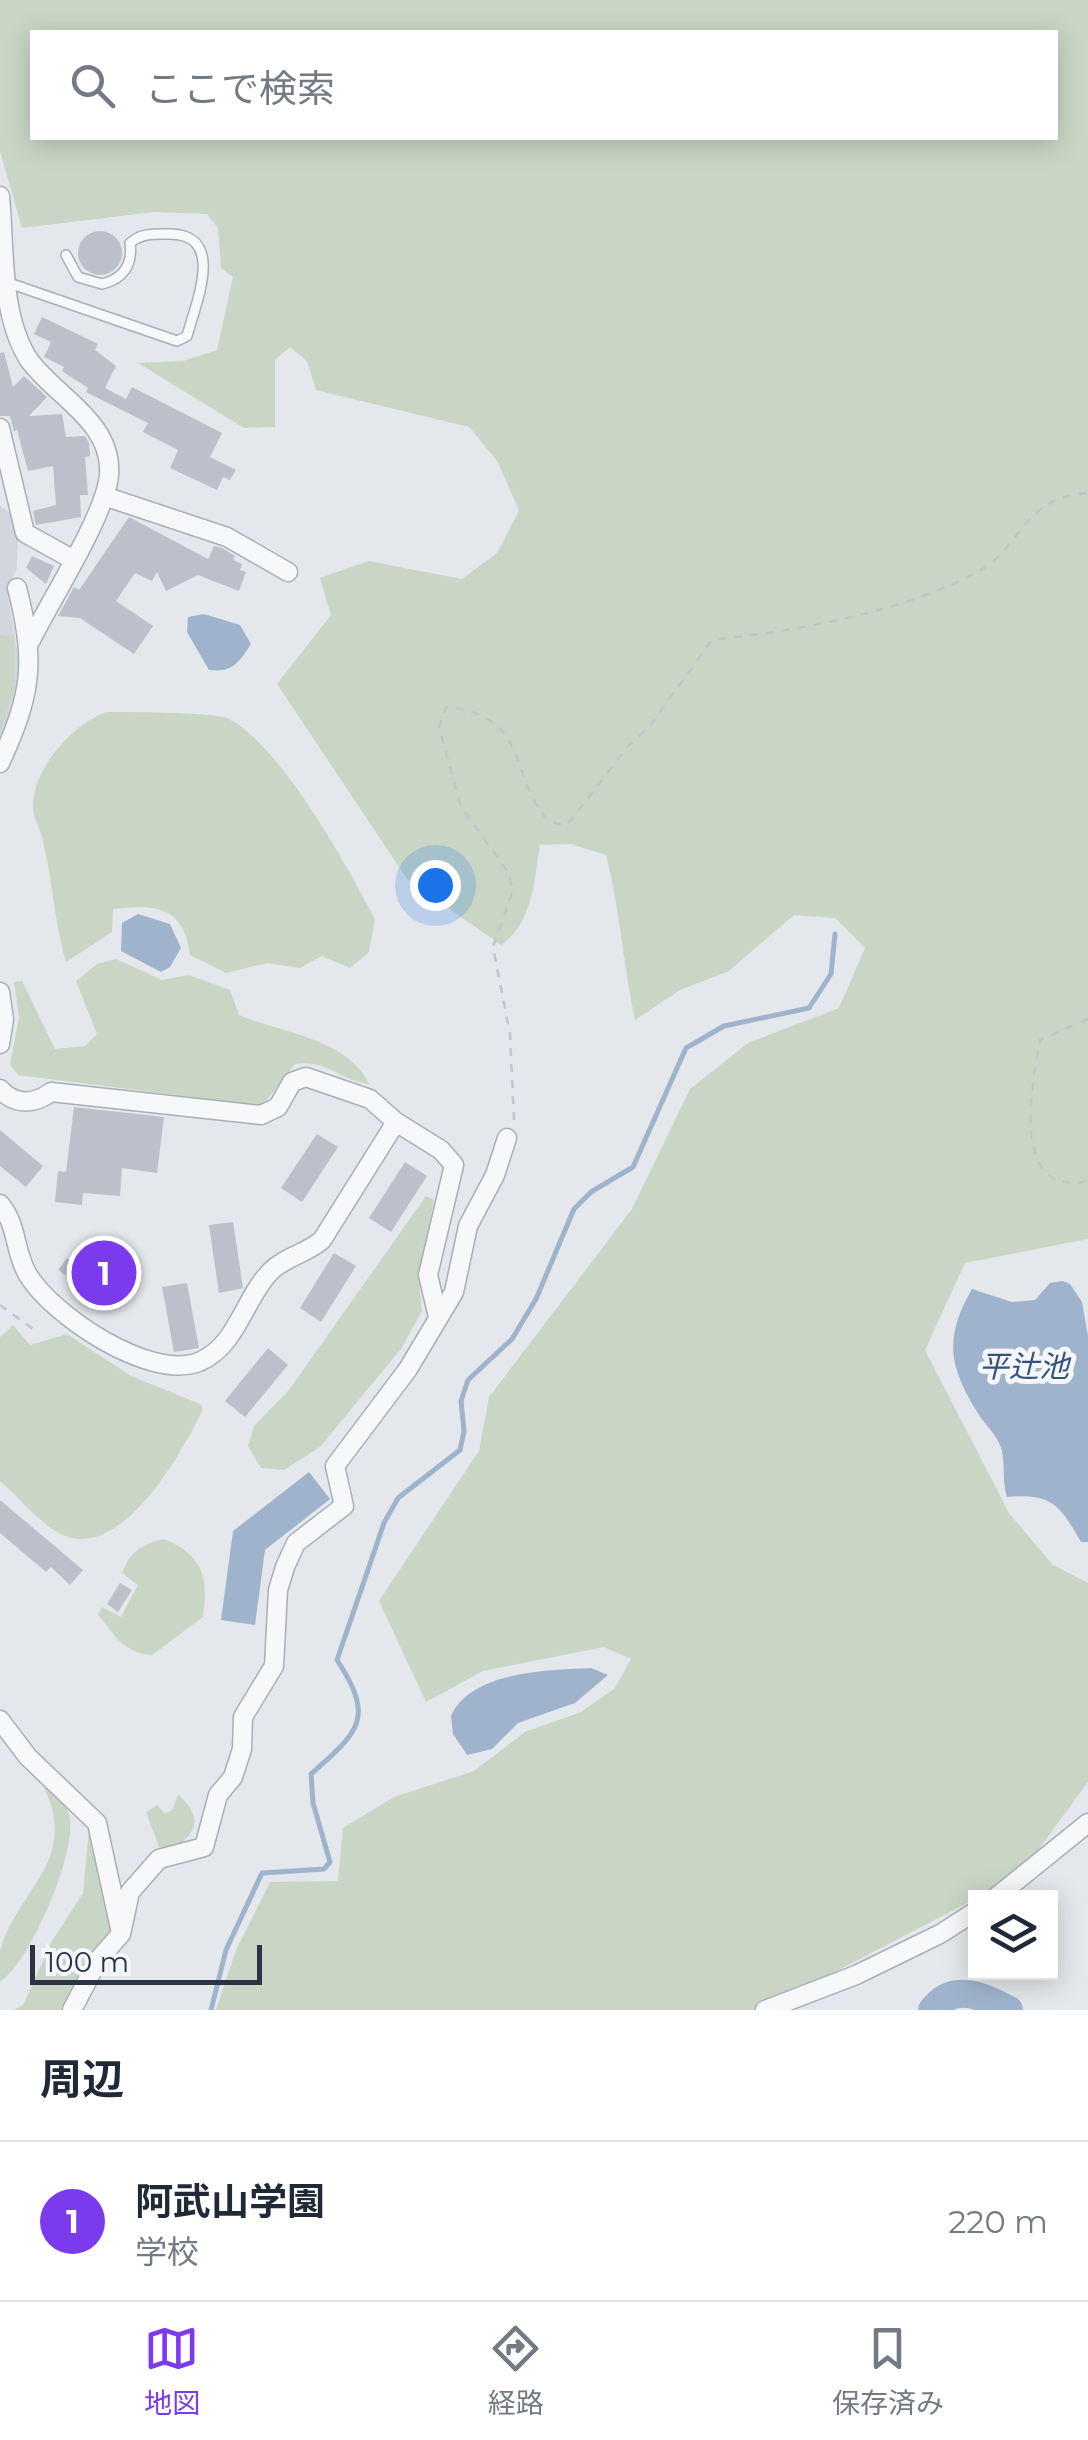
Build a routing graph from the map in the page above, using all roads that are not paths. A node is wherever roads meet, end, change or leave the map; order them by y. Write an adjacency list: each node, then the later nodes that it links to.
1 (0, 196): 3 (street)
2 (66, 255): 3 (lane)
3 (6, 282): 5 (street)
4 (0, 307): 5 (street)
5 (14, 330): 9 (street)
6 (0, 428): 7 (street)
7 (3, 453): 8 (street)
8 (8, 490): 10 (street)
9 (104, 496): 10 (street); 11 (street)
10 (72, 559): 13 (street)
11 (288, 572)
12 (16, 588): 13 (street)
13 (30, 640): 14 (street)
14 (0, 762)
15 (0, 992): 16 (street)
16 (0, 1044)
17 (0, 1089): 18 (street)
18 (396, 1122): 20 (street); 21 (street)
19 (508, 1138): 21 (street)
20 (0, 1204)
21 (438, 1317): 26 (street)
22 (0, 1720): 26 (street)
23 (1088, 1823): 24 (street)
24 (1005, 1890)
25 (968, 1916): 28 (street)
26 (121, 1934): 27 (street)
27 (72, 2010)
28 (765, 2010)

